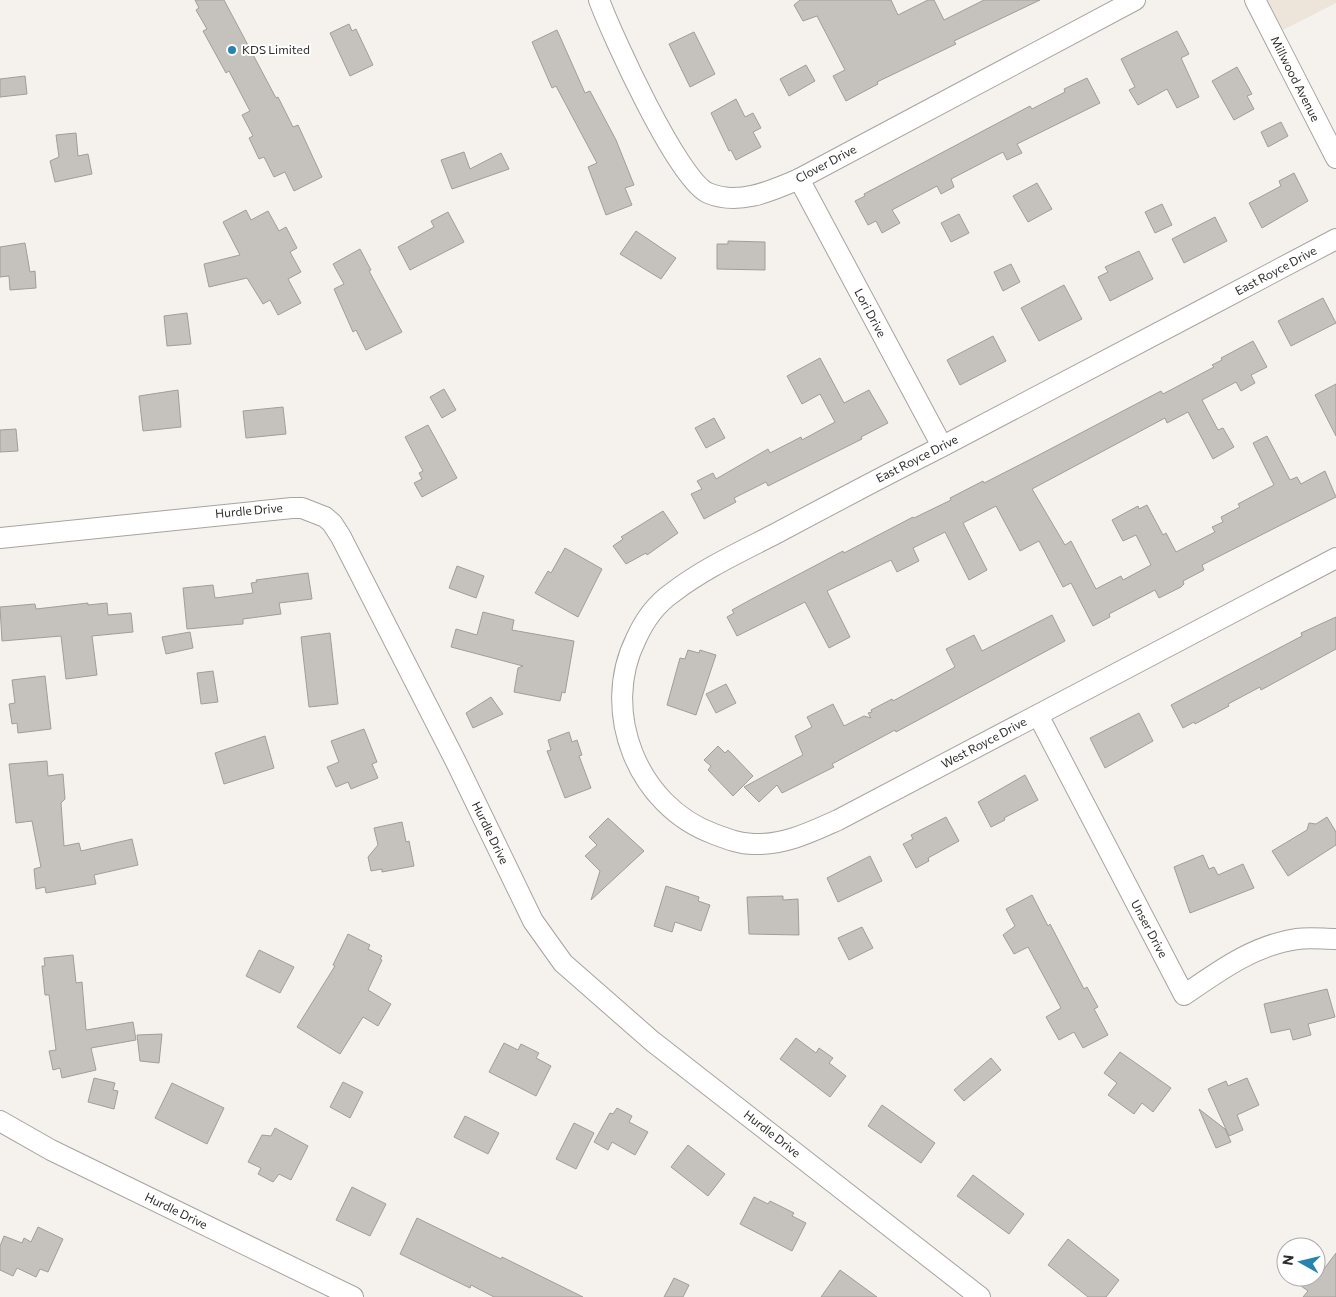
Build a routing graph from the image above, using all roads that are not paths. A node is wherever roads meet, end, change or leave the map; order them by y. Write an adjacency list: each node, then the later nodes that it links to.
1 (599, 0): 5 (street, Clover Drive)
2 (1135, 0): 5 (street, Clover Drive)
3 (1255, 0): 4 (street, Millwood Avenue)
4 (1336, 158)
5 (799, 179): 7 (street, Lori Drive)
6 (1336, 240): 7 (street, East Royce Drive)
7 (942, 446): 11 (street, East Royce Drive)
8 (0, 538): 15 (street, Hurdle Drive)
9 (1336, 558): 10 (street, West Royce Drive)
10 (1038, 715): 11 (street, West Royce Drive); 12 (street, Unser Drive)
11 (639, 767)
12 (1336, 939)
13 (0, 1121): 14 (street, Hurdle Drive)
14 (353, 1297)
15 (980, 1297)

